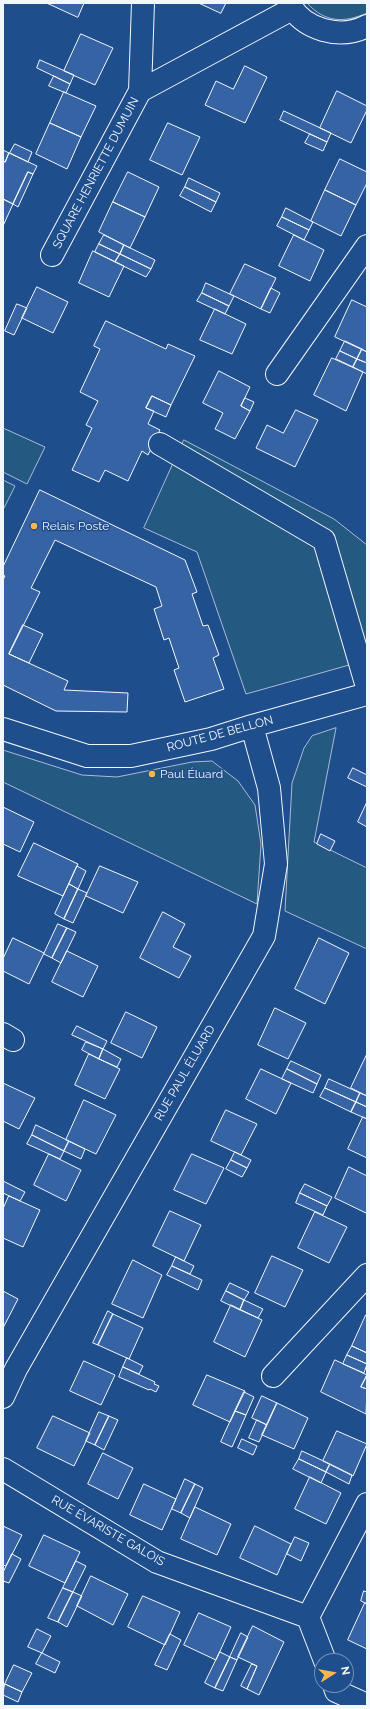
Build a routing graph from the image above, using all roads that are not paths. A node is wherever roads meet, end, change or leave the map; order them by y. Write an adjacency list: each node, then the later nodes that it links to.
1 (143, 3): 4 (street, SQUARE HENRIETTE DUMUIN)
2 (291, 6): 3 (street, SQUARE HENRIETTE DUMUIN); 4 (street, SQUARE HENRIETTE DUMUIN)
3 (367, 26)
4 (140, 90): 6 (street, SQUARE HENRIETTE DUMUIN)
5 (367, 246): 7 (street)
6 (52, 255)
7 (277, 374)
8 (160, 444): 9 (street)
9 (367, 687)
10 (367, 694): 11 (street, ROUTE DE BELLON)
11 (252, 726): 12 (street, ROUTE DE BELLON); 14 (street, RUE PAUL ÉLUARD)
12 (3, 729)
13 (367, 1275): 15 (street)
14 (10, 1366): 16 (street, RUE PAUL ÉLUARD)
15 (273, 1376)
16 (3, 1398)
17 (3, 1469): 19 (street, RUE ÉVARISTE GALOIS)
18 (367, 1504): 19 (street)
19 (308, 1617): 20 (street)
20 (322, 1653)
21 (340, 1693): 22 (street)
22 (367, 1705)

